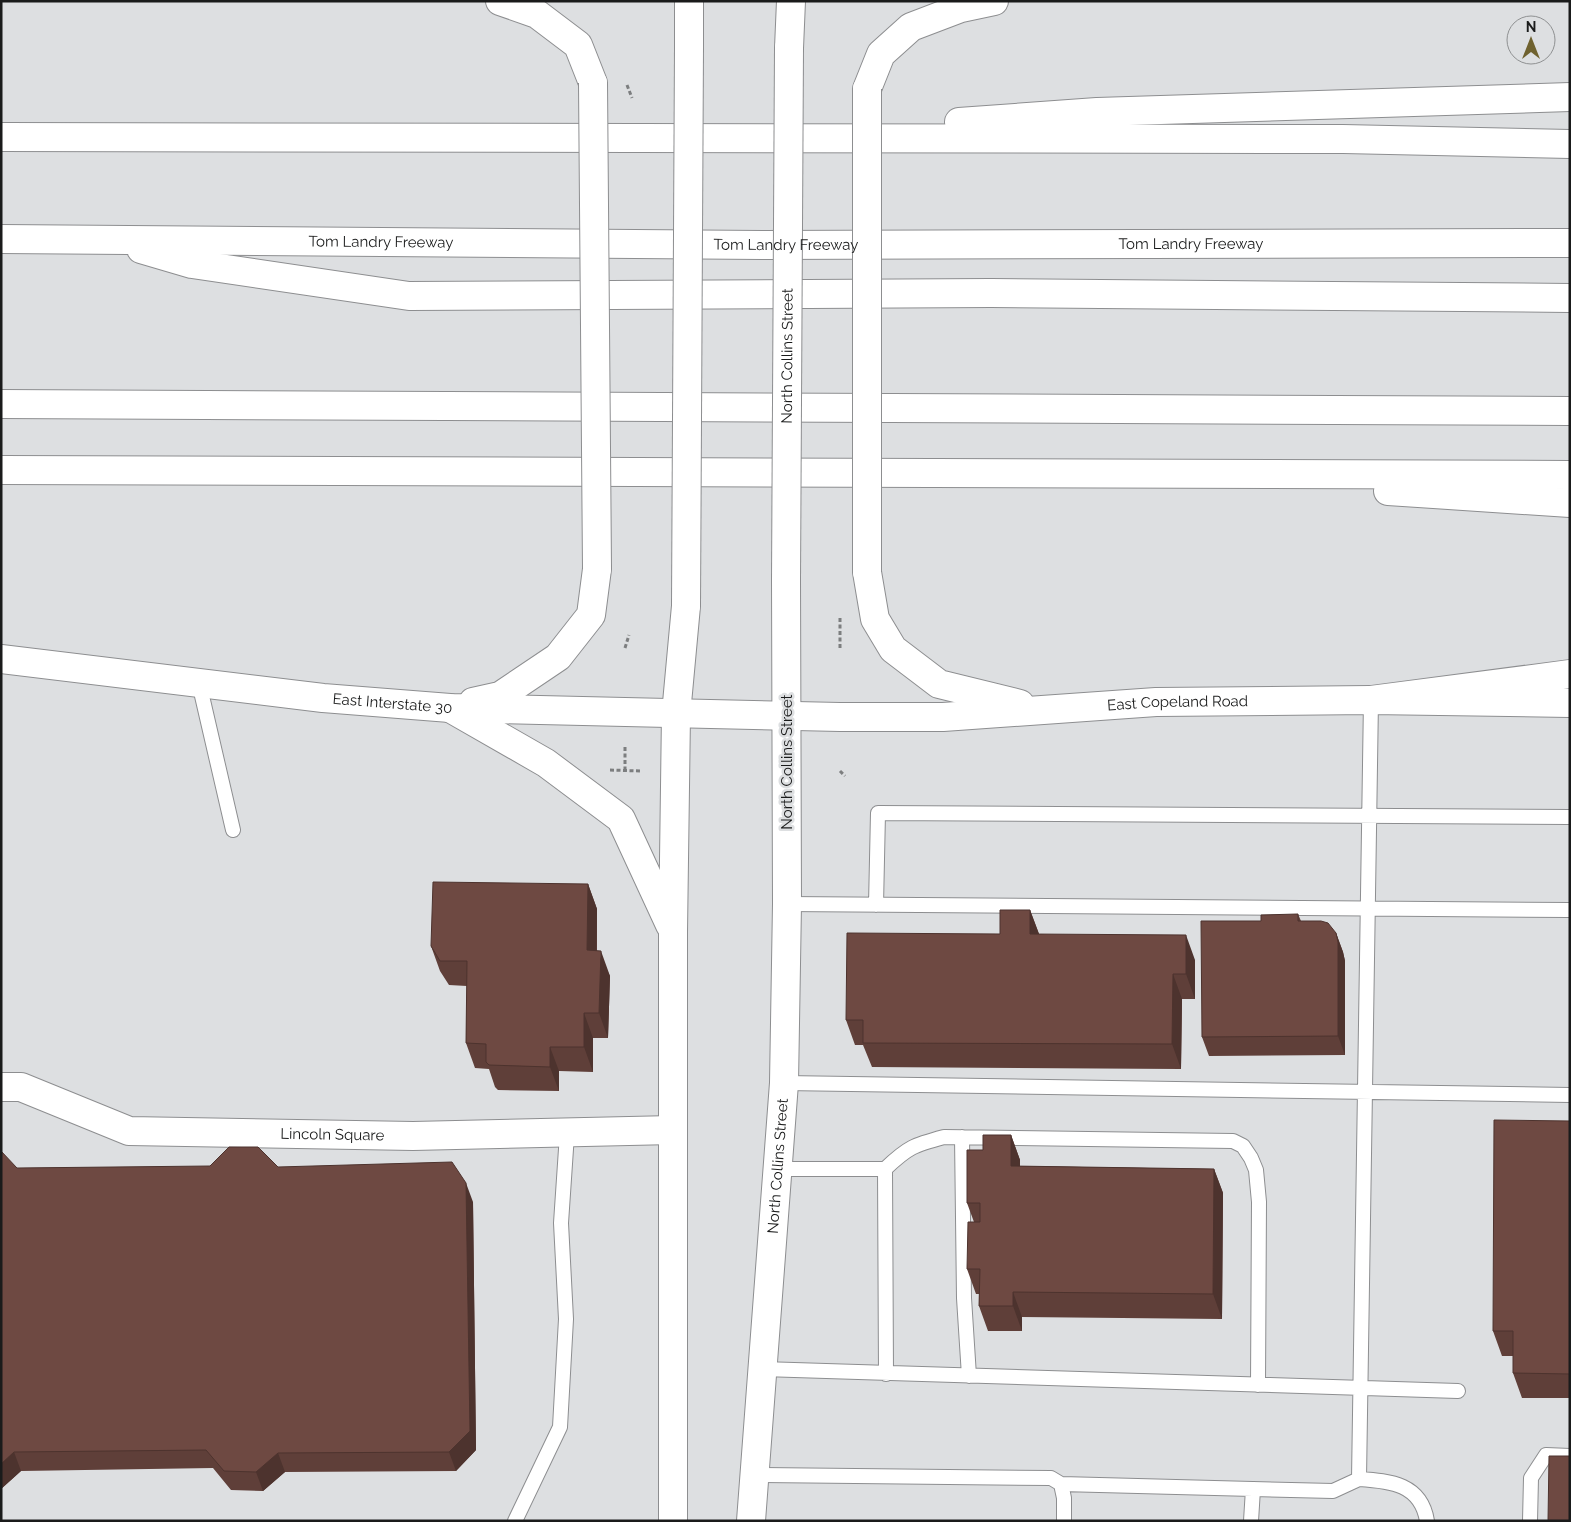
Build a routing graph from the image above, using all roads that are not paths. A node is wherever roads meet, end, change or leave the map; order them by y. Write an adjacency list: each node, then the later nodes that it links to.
1 (500, 1): 26 (main road, bridge)
2 (690, 1): 28 (main road, bridge)
3 (792, 1): 29 (main road, North Collins Street, bridge)
4 (994, 1): 27 (main road, bridge)
5 (1570, 97): 7 (main road)
6 (1, 137): 7 (main road)
7 (748, 138): 8 (main road)
8 (1570, 144)
9 (1, 238): 10 (main road, Tom Landry Freeway)
10 (109, 240): 11 (main road, Tom Landry Freeway); 12 (main road)
11 (1570, 243)
12 (1570, 298)
13 (1, 404): 14 (main road)
14 (1570, 411)
15 (1, 470): 16 (main road)
16 (183, 470): 17 (main road); 19 (main road)
17 (1102, 473): 18 (main road); 20 (main road)
18 (1570, 474)
19 (1, 477)
20 (1570, 503)
21 (1, 658): 23 (main road, East Interstate 30)
22 (1570, 674): 24 (main road)
23 (199, 683): 26 (main road, East Interstate 30); 32 (lane)
24 (1371, 700): 25 (main road, East Copeland Road); 27 (main road, East Copeland Road); 30 (lane)
25 (1570, 703)
26 (450, 708): 28 (main road, East Interstate 30); 37 (main road)
27 (1044, 710): 29 (main road, East Copeland Road)
28 (676, 714): 29 (main road, East Interstate 30); 37 (main road)
29 (786, 716): 33 (main road, North Collins Street)
30 (1368, 814): 31 (lane); 34 (lane); 35 (lane)
31 (1570, 817)
32 (233, 830)
33 (787, 904): 34 (lane); 38 (main road, North Collins Street)
34 (876, 905): 35 (lane)
35 (1366, 909): 36 (lane); 40 (lane)
36 (1570, 910)
37 (673, 932): 42 (main road)
38 (784, 1083): 40 (lane); 45 (main road, North Collins Street)
39 (1, 1087): 43 (main road, Lincoln Square)
40 (1364, 1092): 41 (lane); 51 (lane)
41 (1570, 1095)
42 (673, 1130): 43 (main road, Lincoln Square); 59 (main road)
43 (567, 1134): 58 (lane)
44 (962, 1136): 46 (lane); 49 (lane); 50 (lane)
45 (777, 1169): 46 (lane); 47 (main road, North Collins Street)
46 (885, 1169): 48 (lane)
47 (762, 1370): 48 (lane); 54 (main road, North Collins Street)
48 (886, 1374): 49 (lane)
49 (969, 1376): 50 (lane)
50 (1258, 1385): 51 (lane)
51 (1360, 1388): 52 (lane); 55 (lane)
52 (1458, 1391)
53 (1570, 1456): 64 (lane)
54 (755, 1475): 56 (lane); 60 (main road, North Collins Street)
55 (1359, 1479): 57 (lane); 63 (lane)
56 (1061, 1484): 57 (lane); 61 (lane)
57 (1253, 1488): 62 (lane)
58 (515, 1521)
59 (673, 1521)
60 (751, 1521)
61 (1064, 1521)
62 (1251, 1521)
63 (1427, 1521)
64 (1530, 1521)

